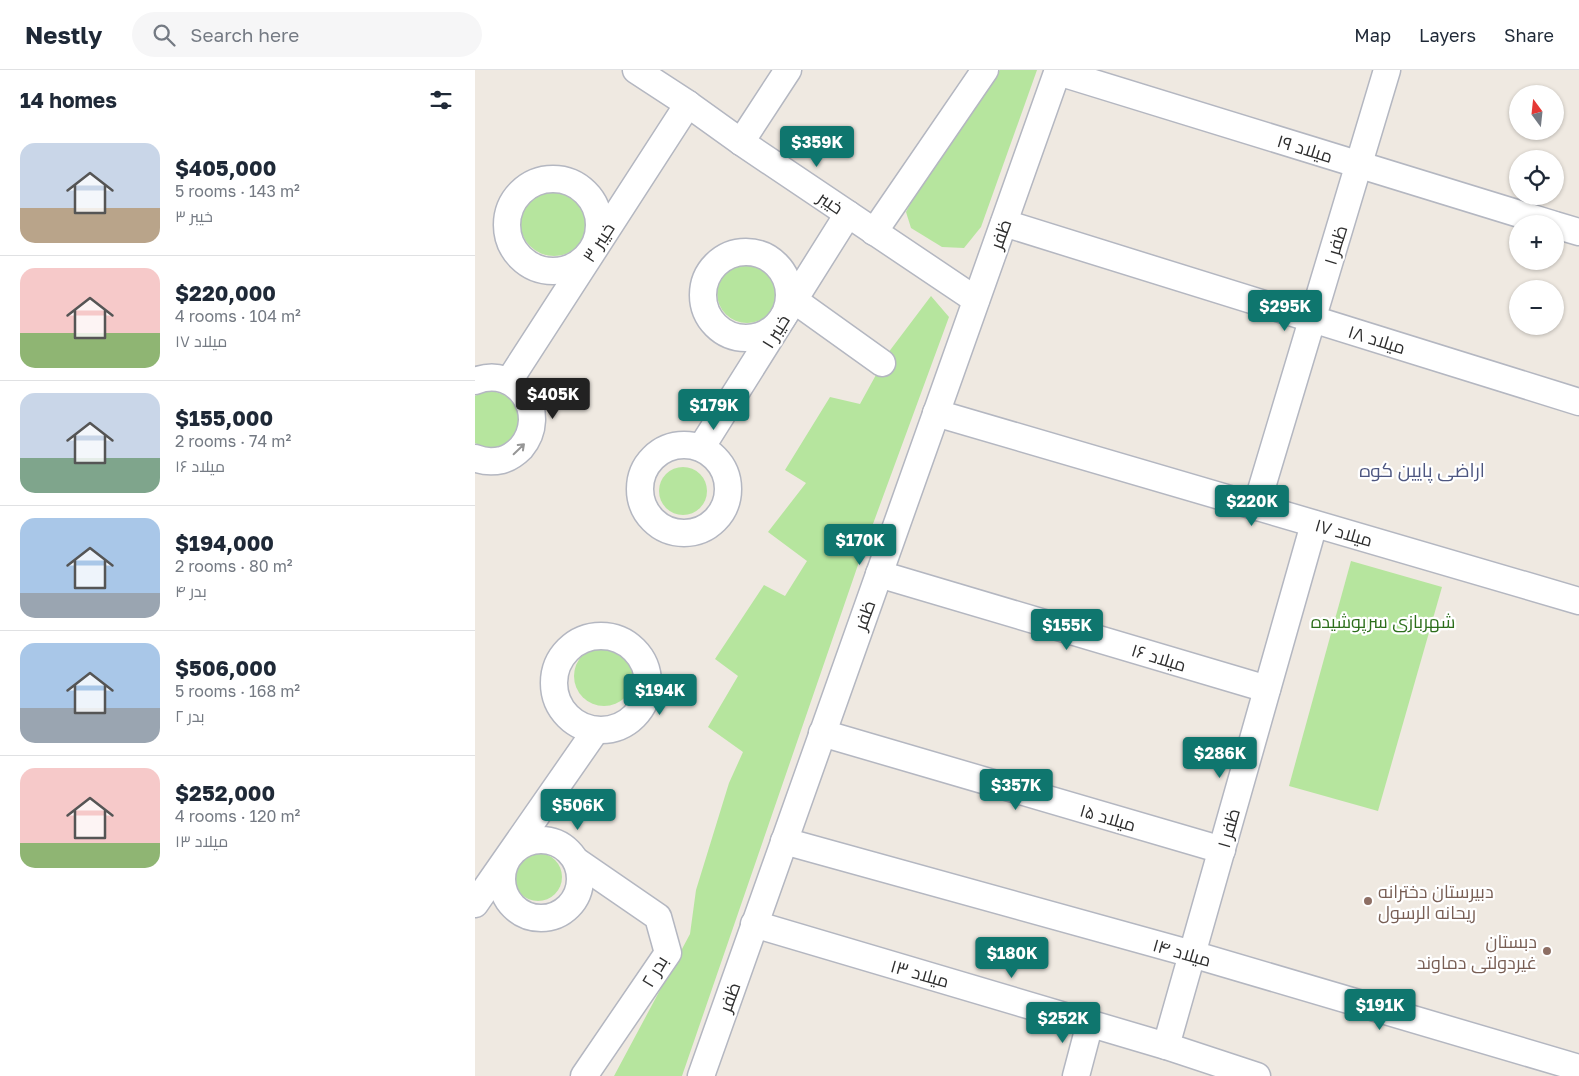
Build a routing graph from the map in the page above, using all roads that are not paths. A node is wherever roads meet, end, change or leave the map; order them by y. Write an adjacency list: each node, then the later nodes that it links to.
1 (636, 70): 6 (street, خیبر)
2 (788, 70): 7 (street)
3 (985, 70): 13 (street)
4 (1387, 70): 8 (street, ظفر ۱)
5 (1058, 71): 8 (street, میلاد ۱۹); 11 (street, ظفر)
6 (688, 104): 7 (street, خیبر); 20 (street, خیبر ۳)
7 (741, 142): 9 (street, خیبر)
8 (1359, 164): 10 (street, میلاد ۱۹); 17 (street, ظفر ۱)
9 (848, 214): 13 (street, خیبر); 15 (street, خیبر ۱)
10 (1524, 215)
11 (1004, 223): 16 (street, ظفر); 17 (street, میلاد ۱۸)
12 (1564, 227): 14 (street, میلاد ۱۹)
13 (874, 232): 16 (street, خیبر)
14 (1579, 232)
15 (794, 300): 18 (street); 23 (street, خیبر ۱)
16 (976, 300): 22 (street, ظفر)
17 (1313, 319): 21 (street, میلاد ۱۸); 25 (street, ظفر ۱)
18 (883, 363)
19 (475, 381): 20 (street)
20 (509, 381): 24 (street, one-way to 20)
21 (1579, 402)
22 (936, 414): 25 (street, میلاد ۱۷); 27 (street, ظفر)
23 (701, 448)
24 (475, 458)
25 (1256, 507): 26 (street, میلاد ۱۷)
26 (1314, 524): 28 (street, میلاد ۱۷); 29 (street, ظفر ۱)
27 (879, 574): 29 (street, میلاد ۱۶); 31 (street, ظفر)
28 (1579, 601)
29 (1267, 689): 33 (street, ظفر ۱)
30 (596, 730): 34 (street)
31 (822, 733): 32 (street, ظفر); 33 (street, میلاد ۱۵)
32 (784, 841): 37 (street, ظفر); 38 (street, میلاد ۱۴)
33 (1222, 850): 38 (street, ظفر ۱)
34 (508, 857): 35 (street); 35 (street); 36 (street)
35 (578, 862): 42 (street, بدر ۲)
36 (475, 904)
37 (754, 924): 39 (street, میلاد ۱۳); 43 (street, ظفر)
38 (1192, 954): 40 (street, ظفر ۱); 41 (street, میلاد ۱۴)
39 (1089, 1023): 40 (street, میلاد ۱۳); 44 (street)
40 (1166, 1046): 45 (street, میلاد ۱۳)
41 (1579, 1068)
42 (584, 1076)
43 (701, 1076)
44 (1076, 1076)
45 (1257, 1076)

